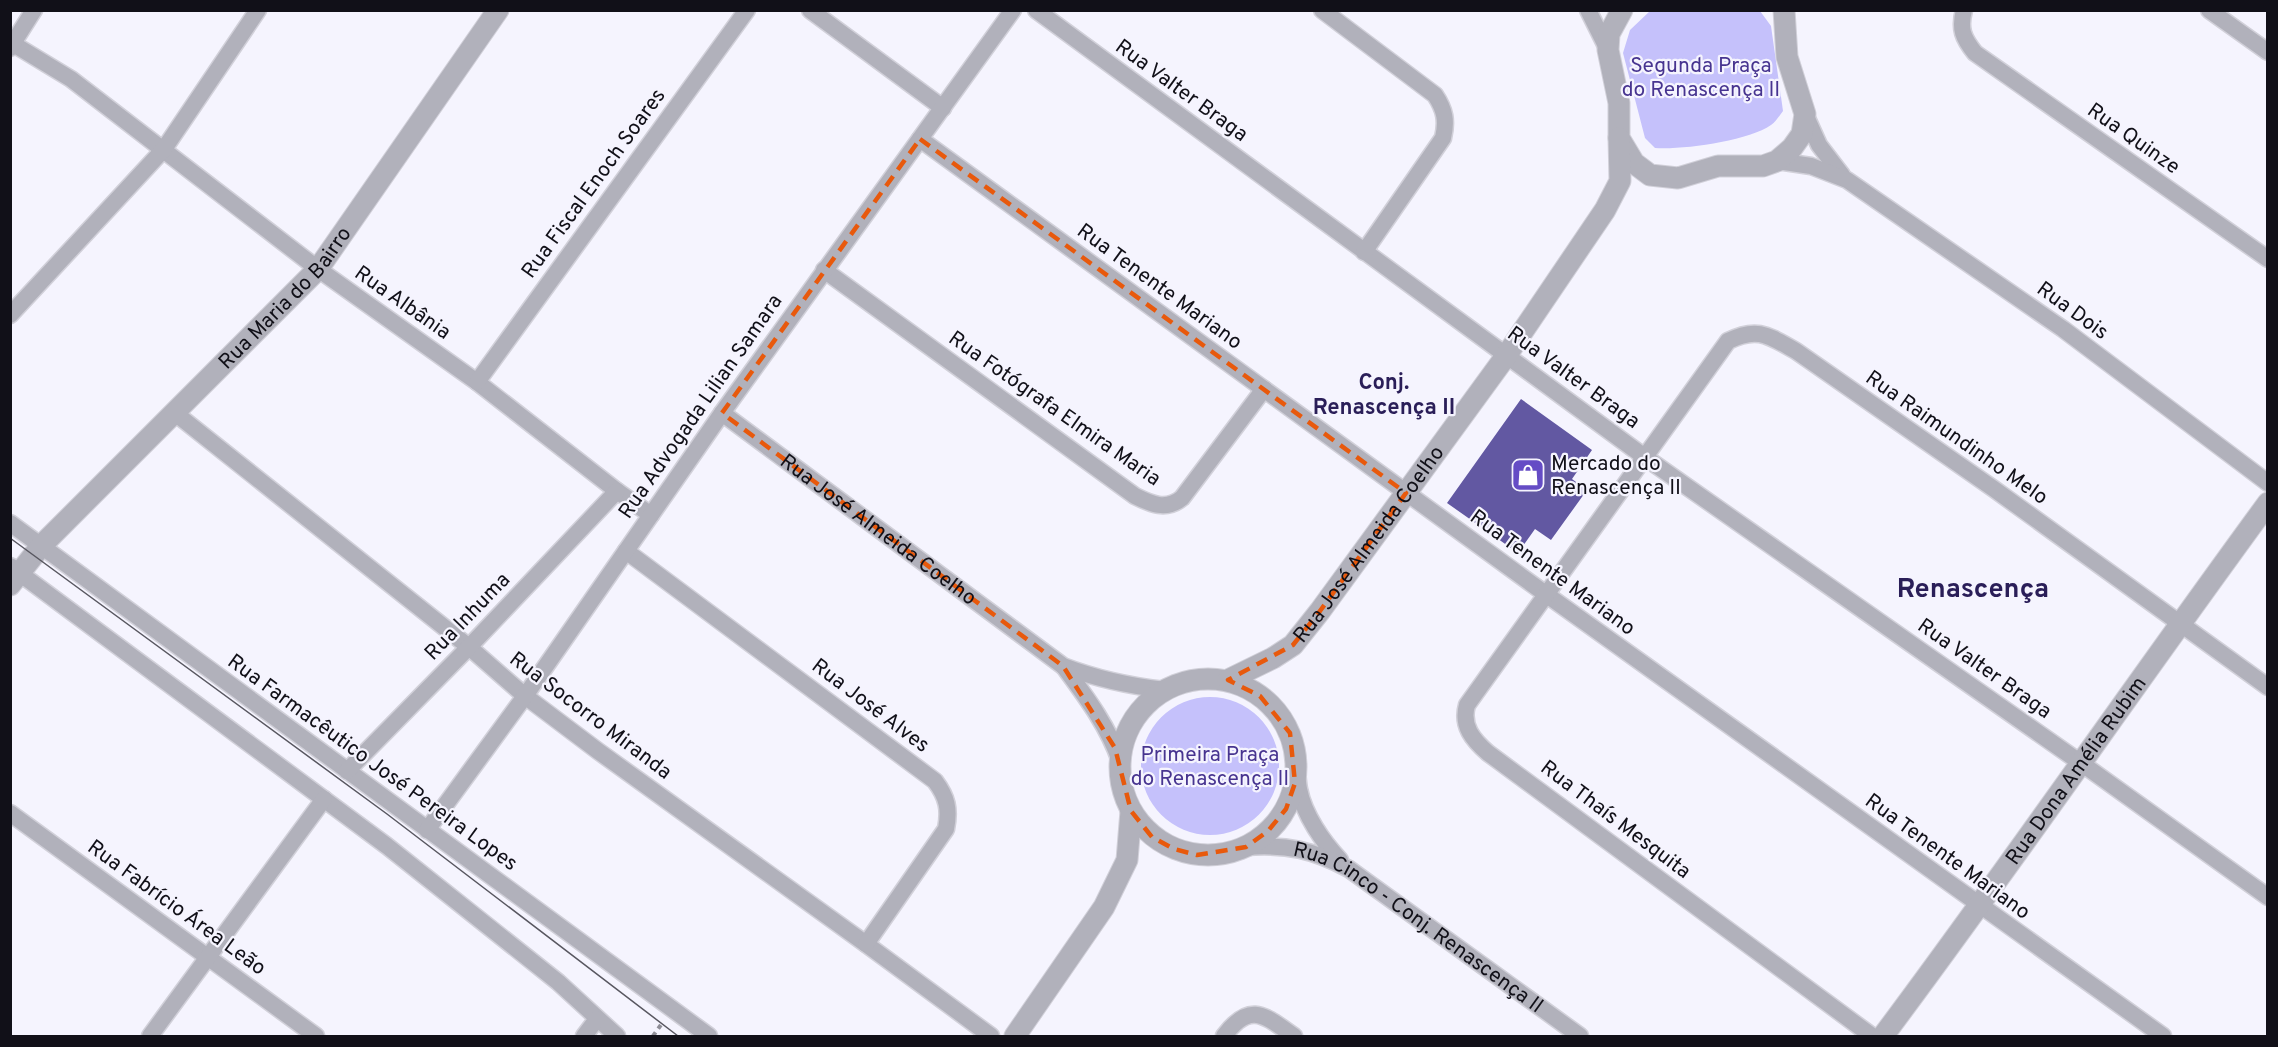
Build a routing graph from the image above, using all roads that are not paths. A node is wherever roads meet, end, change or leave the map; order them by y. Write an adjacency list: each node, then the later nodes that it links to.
1 (34, 10): 14 (street)
2 (258, 10): 21 (street)
3 (498, 10): 26 (street, Rua Maria do Bairro)
4 (747, 10): 30 (street, Rua Fiscal Enoch Soares)
5 (810, 10): 17 (street)
6 (1013, 10): 17 (street, Rua Advogada Lilian Samara)
7 (1036, 10): 24 (street, Rua Valter Braga)
8 (1322, 10): 24 (street)
9 (1588, 10): 15 (street)
10 (1622, 10): 15 (street)
11 (1784, 10): 18 (street)
12 (1964, 10): 25 (street, Rua Quinze)
13 (2209, 10): 16 (street)
14 (12, 45): 21 (street, Rua Albânia)
15 (1608, 50): 19 (street, Rua José Almeida Coelho)
16 (2268, 52)
17 (943, 108): 20 (street, Rua Advogada Lilian Samara)
18 (1805, 114): 22 (street); 23 (street)
19 (1619, 138): 22 (street); 29 (street, Rua José Almeida Coelho)
20 (920, 139): 27 (street, Rua Advogada Lilian Samara); 31 (street, Rua Tenente Mariano)
21 (164, 149): 26 (street, Rua Albânia); 28 (street)
22 (1777, 161): 23 (street)
23 (1847, 180): 35 (street, Rua Dois)
24 (1364, 252): 29 (street, Rua Valter Braga)
25 (2268, 259)
26 (318, 269): 30 (street, Rua Albânia); 32 (street, Rua Maria do Bairro)
27 (825, 270): 31 (street, Rua Fotógrafa Elmira Maria); 33 (street, Rua Advogada Lilian Samara)
28 (10, 315)
29 (1506, 356): 34 (street, Rua Valter Braga); 37 (street, Rua José Almeida Coelho)
30 (477, 382): 36 (street, Rua Albânia)
31 (1264, 389): 37 (street, Rua Tenente Mariano)
32 (175, 413): 41 (street, Rua Maria do Bairro); 46 (street, Rua Socorro Miranda)
33 (722, 413): 39 (street, Rua Advogada Lilian Samara); 47 (street, Rua José Almeida Coelho)
34 (1646, 458): 44 (street, Rua Raimundinho Melo); 45 (street, Rua Raimundinho Melo); 54 (street, Rua Valter Braga)
35 (2268, 483)
36 (617, 491): 39 (street, Rua Albânia); 46 (street, Rua Inhuma)
37 (1406, 493): 44 (street, Rua Tenente Mariano); 48 (street, Rua José Almeida Coelho)
38 (2268, 503): 45 (street, Rua Dona Amélia Rubim)
39 (651, 514): 42 (street, Rua Advogada Lilian Samara)
40 (10, 523): 41 (street, Rua Farmacêutico José Pereira Lopes)
41 (38, 551): 43 (street, Rua Maria do Bairro); 55 (street, Rua Farmacêutico José Pereira Lopes)
42 (626, 551): 51 (street, Rua Advogada Lilian Samara); 64 (street, Rua José Alves)
43 (14, 574): 56 (street)
44 (1547, 595): 63 (street, Rua Tenente Mariano); 77 (street, Rua Thaís Mesquita)
45 (2179, 624): 49 (street, Rua Raimundinho Melo); 54 (street, Rua Dona Amélia Rubim)
46 (469, 647): 51 (street, Rua Socorro Miranda); 55 (street, Rua Inhuma)
47 (1063, 666): 50 (street); 53 (street)
48 (1228, 680): 50 (street); 52 (street)
49 (2268, 687)
50 (1165, 690): 53 (street)
51 (525, 696): 59 (street, Rua Advogada Lilian Samara); 64 (street, Rua Socorro Miranda)
52 (1296, 756): 60 (street); 61 (street)
53 (1120, 762): 57 (street)
54 (2081, 763): 62 (street, Rua Valter Braga); 63 (street, Rua Dona Amélia Rubim)
55 (347, 771): 59 (street, Rua Farmacêutico José Pereira Lopes)
56 (324, 799): 65 (street); 66 (street)
57 (1131, 812): 60 (street); 73 (street)
58 (10, 813): 65 (street, Rua Fabrício Área Leão)
59 (427, 830): 71 (street, Rua Farmacêutico José Pereira Lopes)
60 (1246, 847): 61 (street, Rua Cinco - Conj. Renascença II)
61 (1349, 869): 76 (street, Rua Cinco - Conj. Renascença II)
62 (2268, 897)
63 (1980, 907): 78 (street, Rua Dona Amélia Rubim); 79 (street, Rua Tenente Mariano)
64 (866, 944): 72 (street, Rua Socorro Miranda)
65 (208, 957): 67 (street); 68 (street, Rua Fabrício Área Leão)
66 (597, 1019): 69 (street); 70 (street)
67 (150, 1036)
68 (316, 1036)
69 (584, 1036)
70 (617, 1036)
71 (709, 1036)
72 (991, 1036)
73 (1015, 1036)
74 (1224, 1036): 75 (street)
75 (1294, 1036)
76 (1580, 1036)
77 (1872, 1036)
78 (1883, 1036)
79 (2163, 1036)

